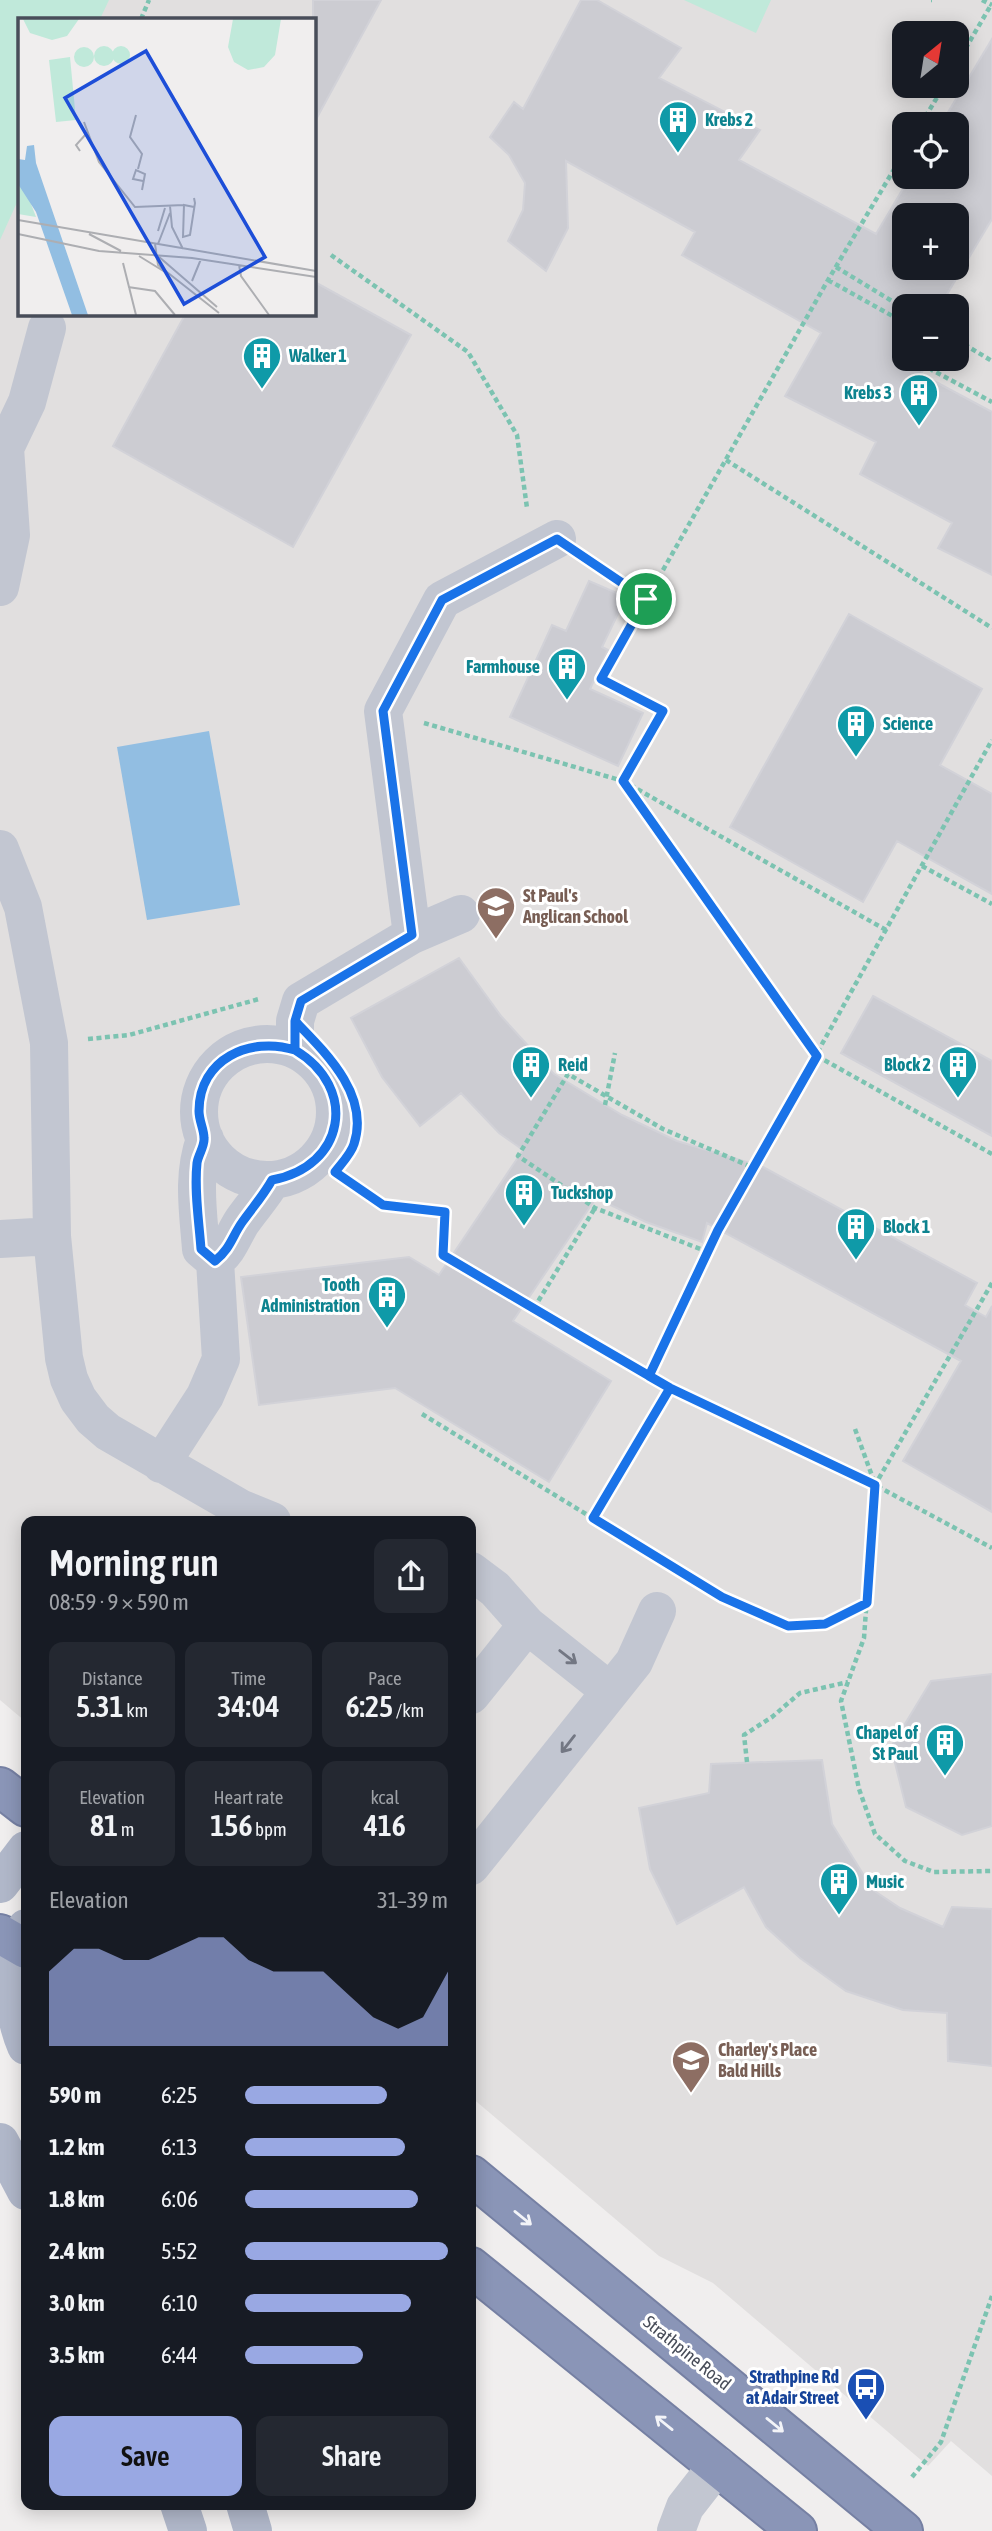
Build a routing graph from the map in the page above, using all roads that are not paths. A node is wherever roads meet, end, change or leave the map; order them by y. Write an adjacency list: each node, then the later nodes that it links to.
1 (47, 328): 2 (lane)
2 (3, 449): 4 (lane)
3 (557, 539): 7 (lane)
4 (0, 587)
5 (0, 849): 11 (lane)
6 (461, 914): 7 (lane)
7 (412, 935): 8 (lane)
8 (295, 1035): 9 (lane); 10 (lane)
9 (205, 1139): 10 (lane); 13 (lane)
10 (272, 1180): 13 (lane)
11 (52, 1236): 12 (lane); 14 (lane)
12 (0, 1239)
13 (215, 1261): 14 (lane)
14 (161, 1464): 15 (lane)
15 (254, 1516)
16 (476, 1575): 18 (lane)
17 (657, 1611): 20 (lane)
18 (527, 1625): 19 (lane); 20 (lane, one-way to 20)
19 (476, 1689)
20 (610, 1691): 24 (lane, one-way to 24)
21 (0, 1787): 22 (highway)
22 (21, 1803)
23 (21, 1857): 25 (main road)
24 (476, 1860)
25 (0, 1884)
26 (18, 1939): 27 (main road)
27 (21, 2031)
28 (0, 2142): 30 (main road)
29 (476, 2179): 39 (highway, Strathpine Road, one-way to 39)
30 (21, 2182)
31 (476, 2271): 32 (highway, one-way to 31)
32 (717, 2466): 37 (lane); 38 (highway)
33 (181, 2510): 35 (main road)
34 (248, 2510): 36 (main road)
35 (188, 2531)
36 (253, 2531)
37 (677, 2531)
38 (797, 2531)
39 (903, 2531)

